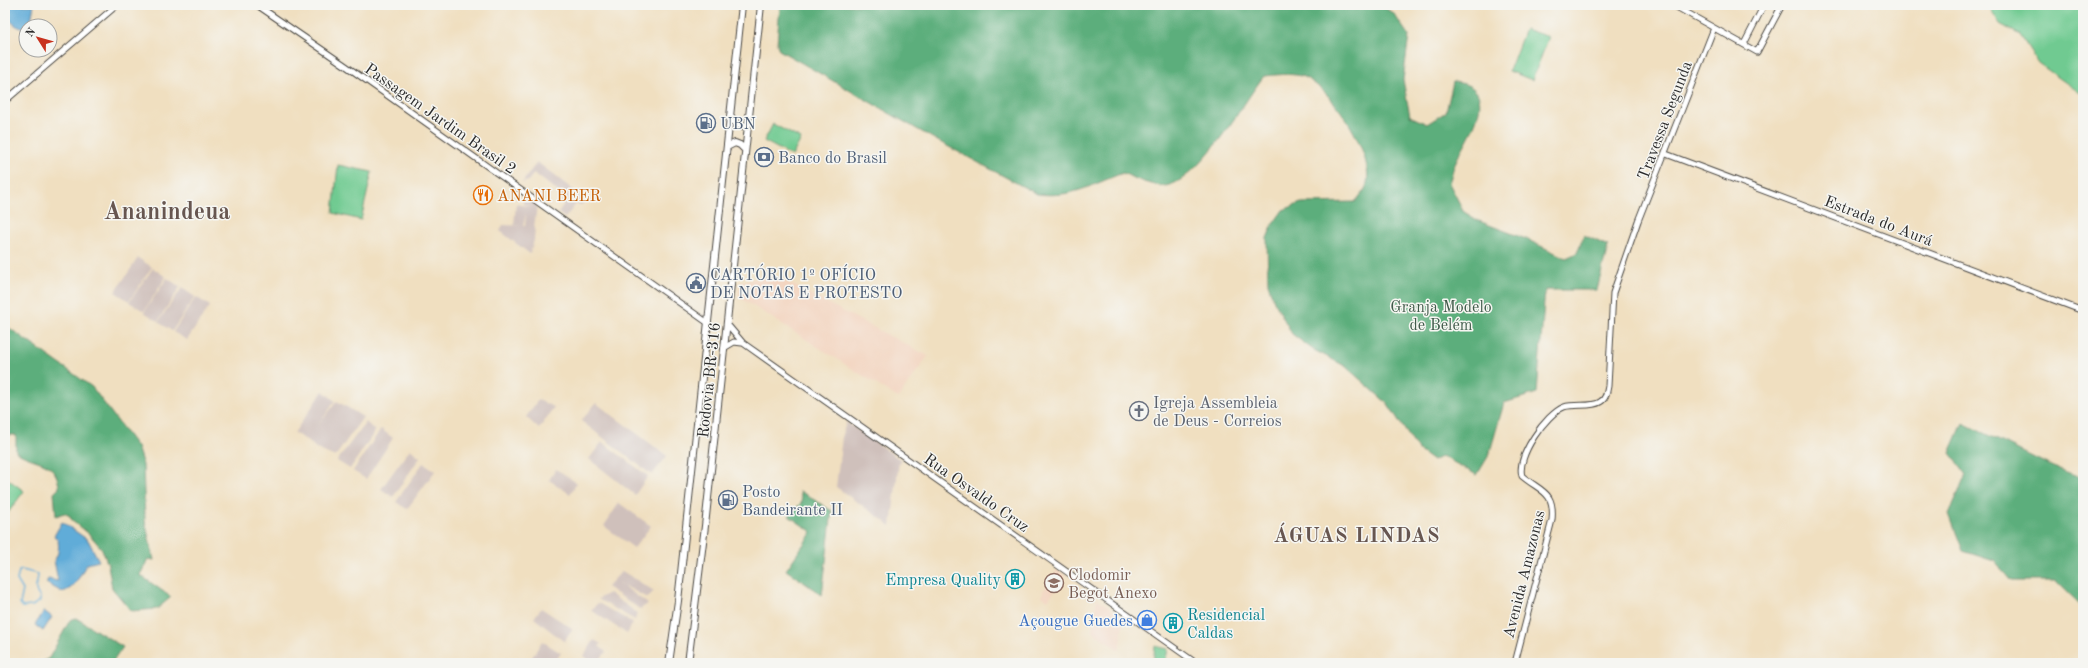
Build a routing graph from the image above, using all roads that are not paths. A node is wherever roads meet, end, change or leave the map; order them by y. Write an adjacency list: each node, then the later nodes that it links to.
1 (116, 5): 10 (street)
2 (257, 5): 18 (street, Passagem Jardim Brasil 2)
3 (742, 5): 11 (highway, Rodovia BR-316)
4 (761, 5): 12 (highway, Rodovia BR-316)
5 (1673, 5): 8 (street)
6 (1764, 5): 9 (street)
7 (1782, 5): 9 (street)
8 (1714, 28): 9 (street); 15 (street, Travessa Segunda)
9 (1744, 44)
10 (5, 101)
11 (731, 116): 12 (highway); 13 (highway, Rodovia BR-316)
12 (748, 125): 14 (highway, Rodovia BR-316)
13 (727, 147): 14 (highway); 18 (highway, Rodovia BR-316)
14 (745, 150): 19 (highway, Rodovia BR-316)
15 (1666, 154): 16 (street, Travessa Segunda); 17 (street, Estrada do Aurá)
16 (1613, 293): 25 (street, Avenida Amazonas)
17 (2083, 311)
18 (708, 323): 22 (highway, Rodovia BR-316)
19 (727, 324): 20 (street, Rua Osvaldo Cruz); 21 (highway, Rodovia BR-316)
20 (743, 343): 21 (street); 24 (street, Rua Osvaldo Cruz)
21 (724, 348): 23 (highway, Rodovia BR-316)
22 (669, 663)
23 (688, 663)
24 (1196, 663)
25 (1515, 663)

